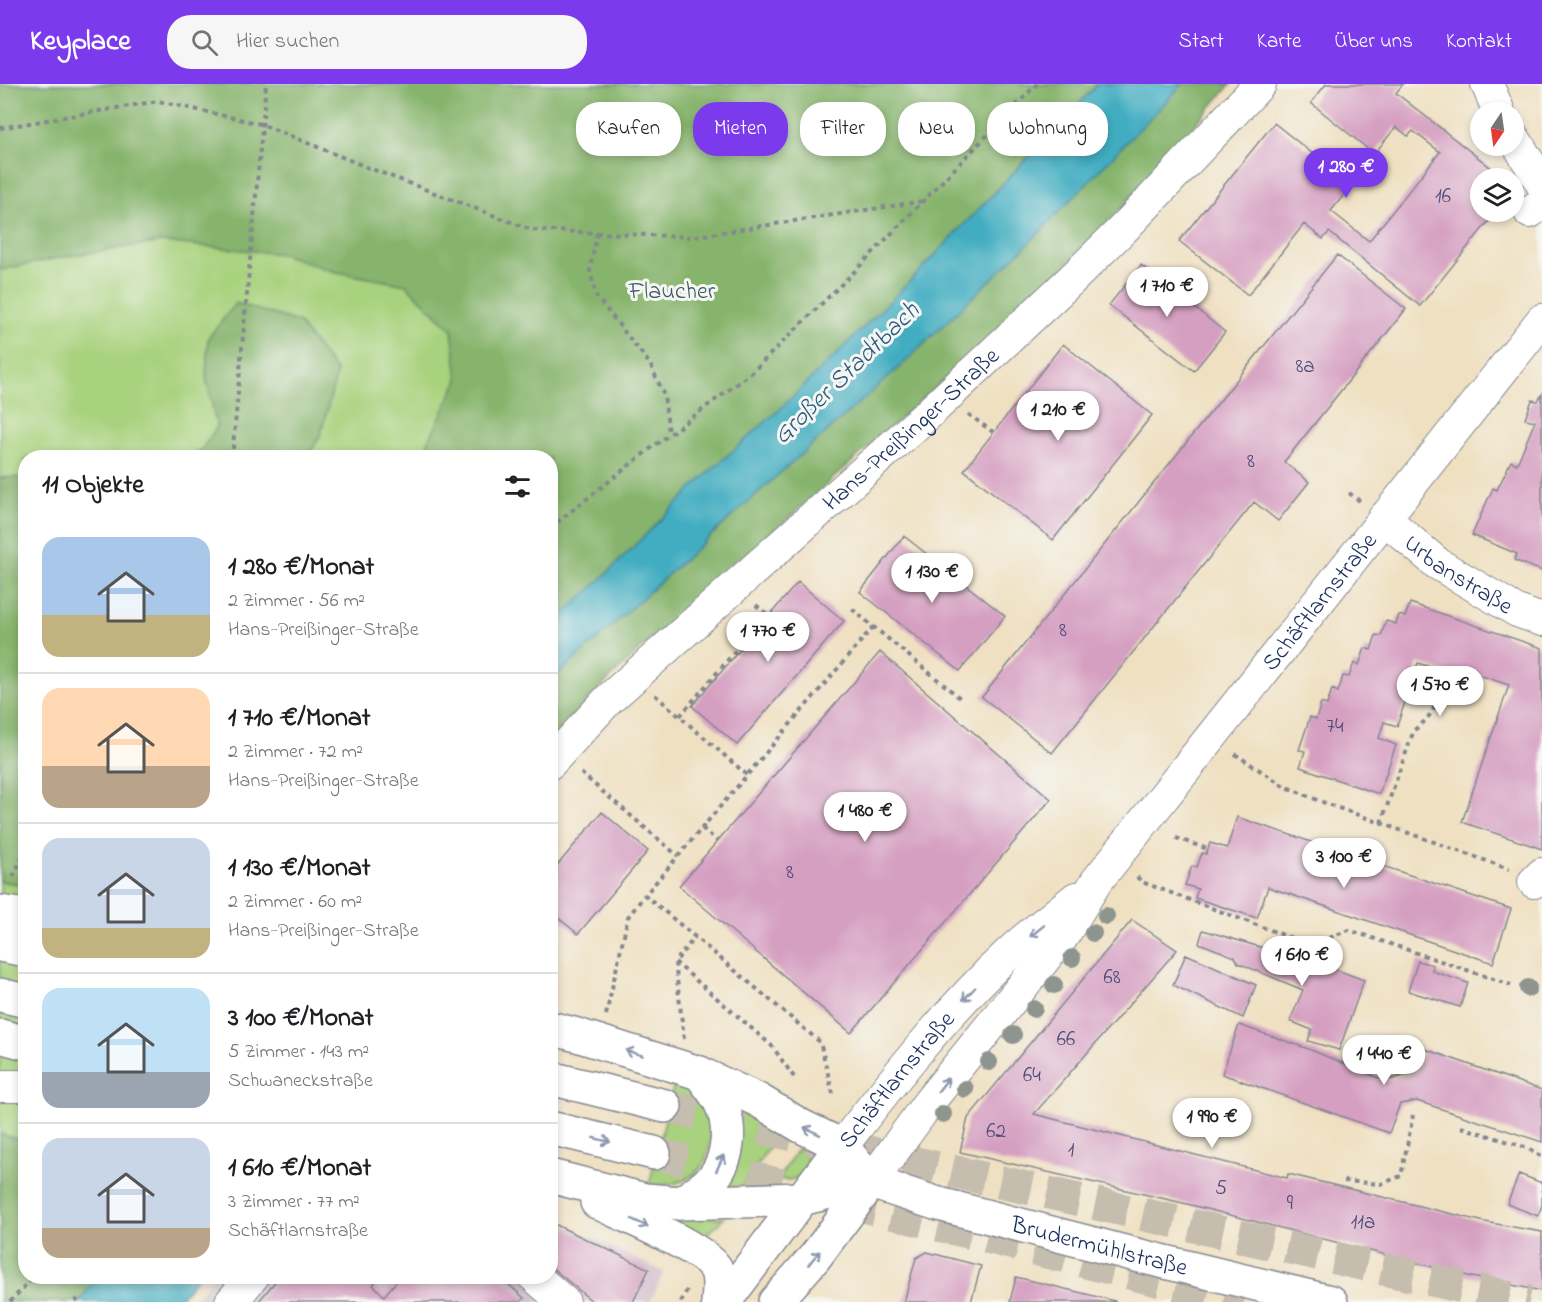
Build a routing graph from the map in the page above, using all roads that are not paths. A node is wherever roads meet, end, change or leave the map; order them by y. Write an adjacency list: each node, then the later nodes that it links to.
1 (1260, 84): 9 (street, Hans-Preißinger-Straße)
2 (1487, 84): 3 (street)
3 (1495, 102)
4 (1524, 154): 5 (street)
5 (1542, 184)
6 (1542, 320): 7 (street, Schäftlarnstraße)
7 (1384, 518): 8 (street, Urbanstraße); 10 (street, Schäftlarnstraße)
8 (1542, 620)
9 (558, 755)
10 (1105, 871): 26 (street, Schäftlarnstraße, one-way to 26); 30 (street, Schäftlarnstraße, one-way to 10)
11 (0, 912): 12 (main road)
12 (18, 915)
13 (0, 945): 14 (main road)
14 (18, 948)
15 (0, 995): 16 (main road)
16 (18, 999)
17 (558, 1030): 20 (main road, one-way to 17)
18 (0, 1036): 19 (main road)
19 (18, 1041)
20 (699, 1073): 26 (main road, one-way to 20); 32 (main road, one-way to 20)
21 (558, 1080): 24 (main road)
22 (0, 1086): 23 (street)
23 (18, 1086)
24 (665, 1106)
25 (558, 1130): 27 (main road, one-way to 27)
26 (842, 1146): 30 (main road); 31 (main road, Schäftlarnstraße)
27 (654, 1153)
28 (558, 1179): 32 (main road)
29 (558, 1181): 37 (main road, one-way to 37)
30 (871, 1182): 31 (main road); 39 (main road, Schäftlarnstraße, one-way to 30); 40 (main road, Brudermühlstraße)
31 (801, 1199): 32 (main road); 38 (main road, Schäftlarnstraße)
32 (680, 1203)
33 (246, 1284): 35 (street)
34 (543, 1284): 36 (street)
35 (231, 1302)
36 (564, 1302)
37 (718, 1302)
38 (724, 1302)
39 (775, 1302)
40 (1331, 1302)

